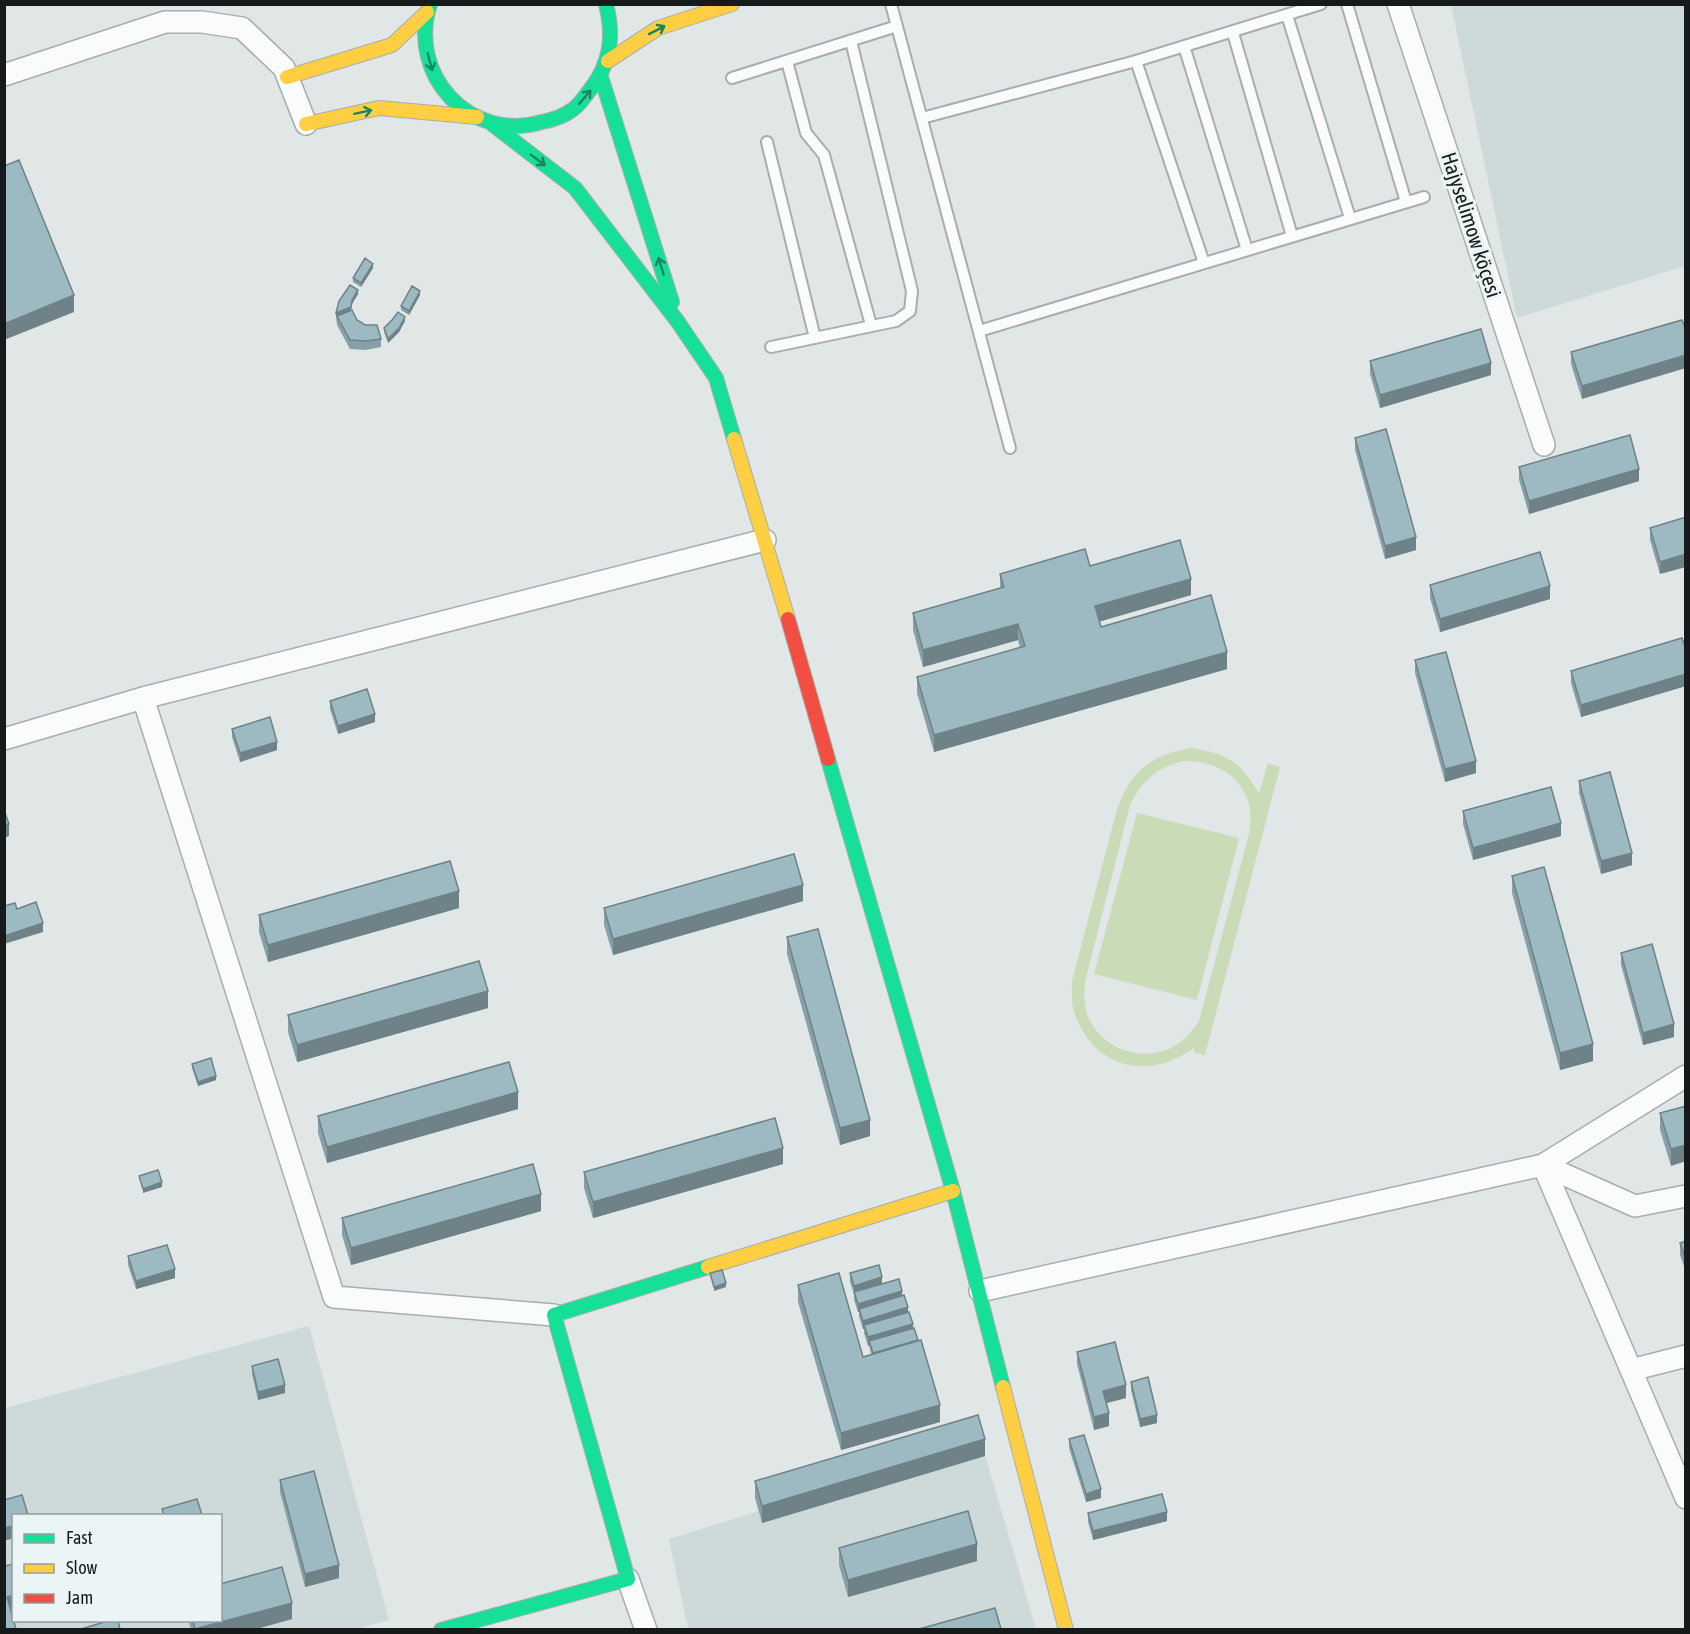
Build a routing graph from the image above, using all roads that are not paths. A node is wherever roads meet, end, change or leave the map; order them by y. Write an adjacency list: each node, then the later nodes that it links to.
1 (606, 4): 13 (main road)
2 (732, 4): 13 (main road, one-way to 2)
3 (891, 4): 9 (lane)
4 (1322, 4): 8 (lane)
5 (1347, 4): 26 (lane)
6 (1398, 4): 36 (street, Hajyselimow köçesi)
7 (429, 8): 17 (main road); 20 (main road, one-way to 20)
8 (1287, 15): 10 (lane); 27 (lane)
9 (897, 26): 11 (lane); 21 (lane)
10 (1233, 33): 12 (lane); 28 (lane)
11 (851, 41): 14 (lane); 32 (lane)
12 (1184, 46): 15 (lane); 29 (lane)
13 (608, 61): 18 (main road)
14 (787, 61): 19 (lane); 32 (lane)
15 (1136, 61): 21 (lane); 30 (lane)
16 (4, 75): 17 (street)
17 (287, 77): 22 (street)
18 (601, 77): 23 (main road, one-way to 18); 31 (main road, one-way to 18)
19 (732, 78)
20 (477, 117): 22 (main road, one-way to 20); 23 (main road)
21 (922, 118): 33 (lane)
22 (306, 124)
23 (492, 124): 31 (main road, one-way to 31)
24 (767, 142): 34 (lane)
25 (1424, 197): 26 (lane)
26 (1406, 202): 27 (lane)
27 (1350, 218): 28 (lane)
28 (1292, 236): 29 (lane)
29 (1247, 250): 30 (lane)
30 (1203, 263): 33 (lane)
31 (678, 322): 38 (main road)
32 (871, 325): 34 (lane)
33 (979, 331): 37 (lane)
34 (815, 338): 35 (lane)
35 (771, 347)
36 (1544, 445)
37 (1010, 448)
38 (765, 540): 39 (street); 43 (main road)
39 (143, 698): 40 (street); 46 (street)
40 (4, 739)
41 (1686, 1076): 42 (street)
42 (1543, 1165): 44 (street); 45 (street); 48 (street)
43 (953, 1191): 45 (main road); 46 (main road)
44 (1686, 1196)
45 (980, 1291): 53 (main road)
46 (554, 1315): 50 (main road)
47 (1686, 1356): 48 (street)
48 (1631, 1370): 49 (street)
49 (1686, 1498)
50 (628, 1579): 51 (main road); 52 (street)
51 (441, 1629)
52 (646, 1629)
53 (1066, 1629)

